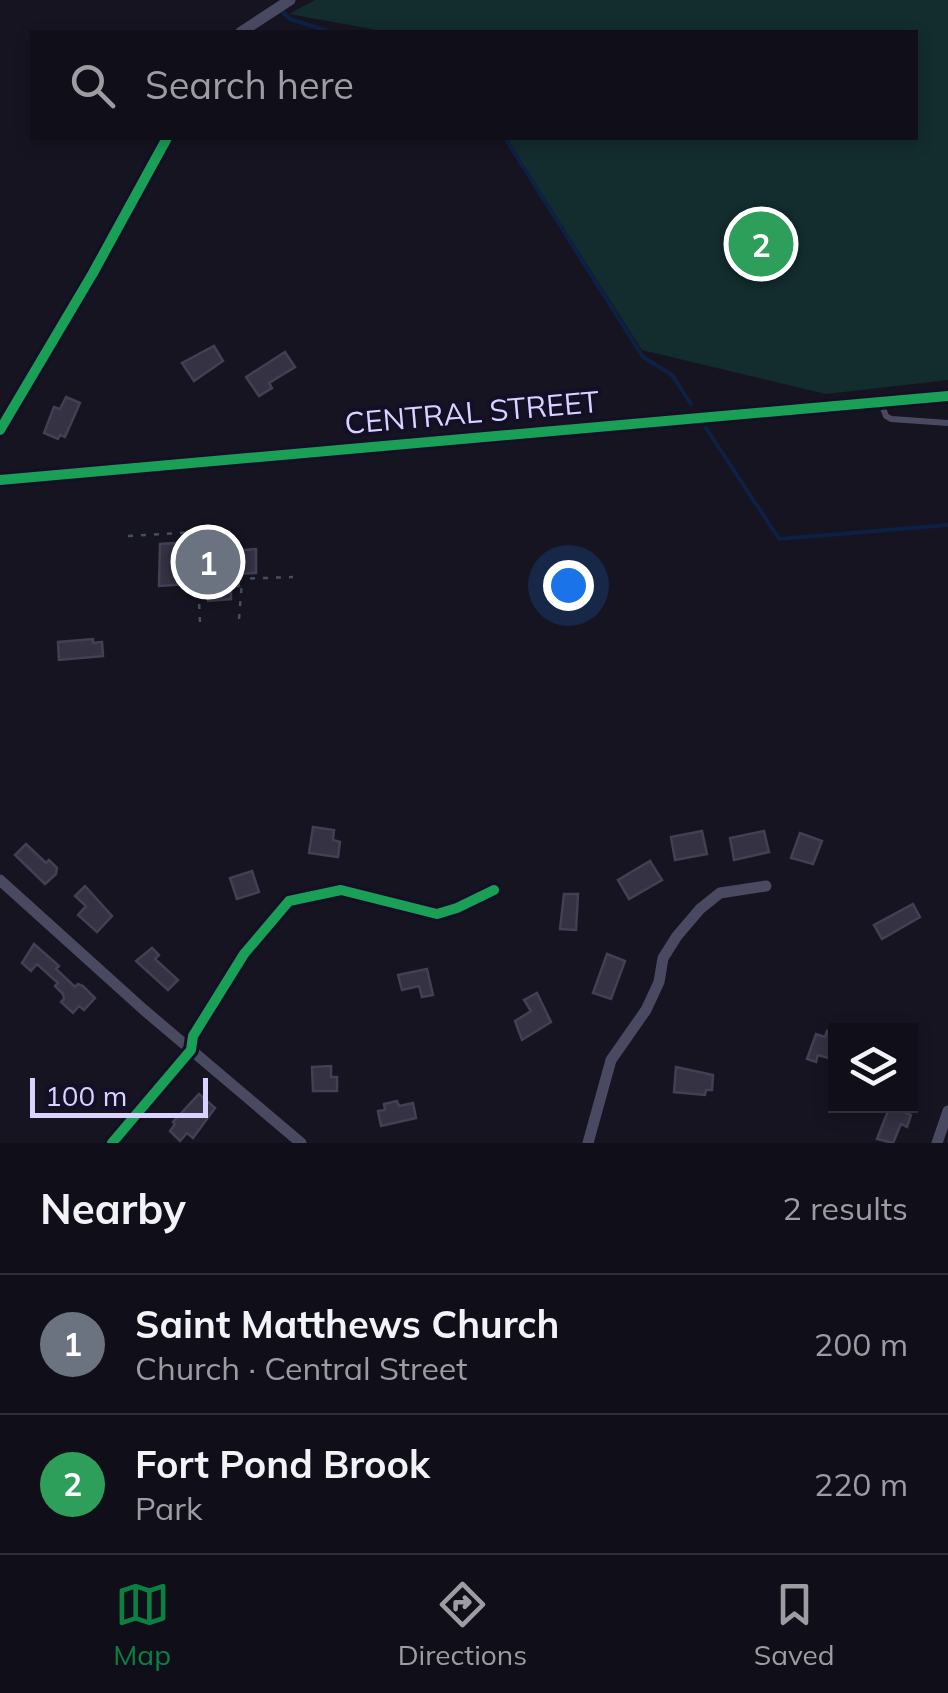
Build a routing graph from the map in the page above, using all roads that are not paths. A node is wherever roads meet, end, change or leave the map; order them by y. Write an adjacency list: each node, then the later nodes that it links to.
1 (288, 1): 2 (street)
2 (244, 30)
3 (166, 140): 7 (street)
4 (948, 396): 5 (street, CENTRAL STREET)
5 (880, 402): 6 (lane); 8 (street, CENTRAL STREET)
6 (948, 423)
7 (0, 430)
8 (0, 480)
9 (0, 880): 12 (street)
10 (766, 886): 16 (street)
11 (494, 890): 12 (street)
12 (191, 1050): 14 (street); 15 (street)
13 (948, 1112): 17 (street)
14 (112, 1143)
15 (301, 1143)
16 (588, 1143)
17 (937, 1143)

